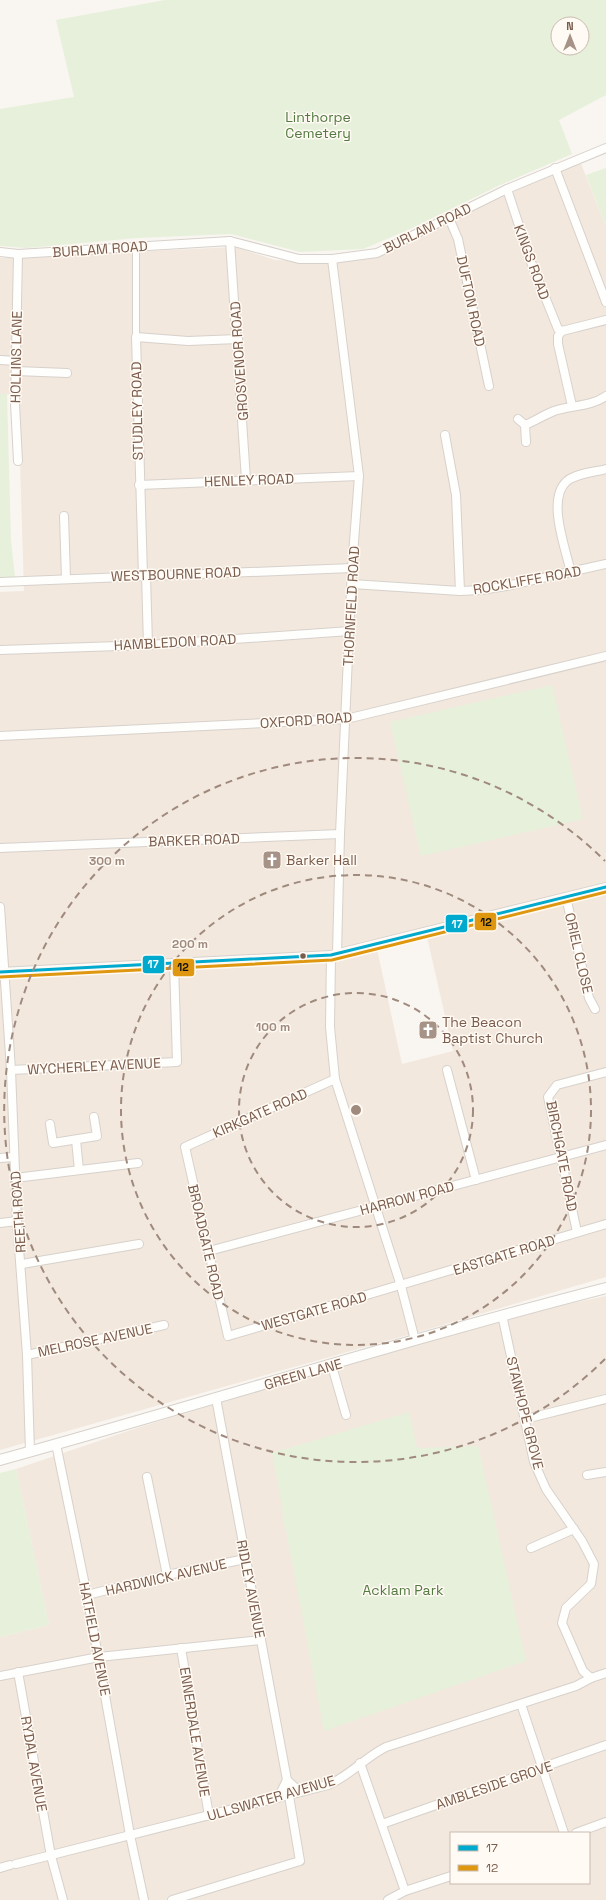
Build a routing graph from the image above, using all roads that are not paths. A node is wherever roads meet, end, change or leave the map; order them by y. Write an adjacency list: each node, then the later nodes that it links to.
1 (606, 148): 2 (street, BURLAM ROAD)
2 (555, 168): 3 (street, BURLAM ROAD); 10 (street)
3 (507, 189): 4 (street, BURLAM ROAD); 12 (street, KINGS ROAD)
4 (449, 218): 9 (street, BURLAM ROAD); 19 (street, DUFTON ROAD)
5 (230, 242): 6 (street, BURLAM ROAD); 9 (street, BURLAM ROAD); 14 (street, GROSVENOR ROAD)
6 (136, 246): 8 (street, BURLAM ROAD); 13 (street, STUDLEY ROAD)
7 (0, 252): 8 (street, BURLAM ROAD)
8 (18, 254): 16 (street, HOLLINS LANE)
9 (332, 259): 28 (street, THORNFIELD ROAD)
10 (606, 302)
11 (606, 320): 12 (street)
12 (562, 331): 21 (street)
13 (136, 337): 14 (street); 30 (street, STUDLEY ROAD)
14 (238, 339): 29 (street, GROSVENOR ROAD)
15 (0, 360): 16 (street)
16 (17, 361): 17 (street, HOLLINS LANE)
17 (16, 371): 18 (street); 26 (street, HOLLINS LANE)
18 (67, 373)
19 (489, 386)
20 (606, 396): 21 (street)
21 (572, 406): 23 (street)
22 (518, 419): 23 (street)
23 (525, 425): 25 (street)
24 (445, 435): 39 (street)
25 (526, 442)
26 (18, 461)
27 (606, 469): 34 (street)
28 (359, 476): 29 (street, HENLEY ROAD); 33 (street, THORNFIELD ROAD)
29 (246, 480): 30 (street, HENLEY ROAD)
30 (139, 485): 35 (street, STUDLEY ROAD)
31 (64, 516): 36 (street)
32 (606, 564): 34 (street, ROCKLIFFE ROAD)
33 (352, 568): 35 (street, WESTBOURNE ROAD); 38 (street, THORNFIELD ROAD)
34 (571, 572): 39 (street, ROCKLIFFE ROAD)
35 (145, 575): 36 (street, WESTBOURNE ROAD); 41 (street, STUDLEY ROAD)
36 (66, 578): 37 (street, WESTBOURNE ROAD)
37 (0, 582)
38 (352, 584): 39 (street, ROCKLIFFE ROAD); 40 (street, THORNFIELD ROAD)
39 (460, 591)
40 (350, 631): 41 (street, HAMBLEDON ROAD); 44 (street, THORNFIELD ROAD)
41 (148, 645): 42 (street, HAMBLEDON ROAD)
42 (0, 650)
43 (606, 656): 44 (street, OXFORD ROAD)
44 (346, 719): 45 (street, OXFORD ROAD); 46 (street, THORNFIELD ROAD)
45 (0, 736)
46 (340, 834): 47 (street, BARKER ROAD); 51 (street, THORNFIELD ROAD)
47 (0, 848)
48 (606, 887): 49 (street)
49 (566, 896): 51 (street); 54 (street, ORIEL CLOSE)
50 (0, 908): 53 (street, REETH ROAD)
51 (334, 954): 52 (street); 58 (street, THORNFIELD ROAD)
52 (174, 962): 53 (street); 55 (street, WYCHERLEY AVENUE)
53 (2, 972): 55 (street, REETH ROAD)
54 (595, 1009)
55 (11, 1070): 64 (street, REETH ROAD)
56 (447, 1070): 70 (street)
57 (606, 1072): 65 (street, BIRCHGATE ROAD)
58 (335, 1079): 63 (street, KIRKGATE ROAD); 71 (street, THORNFIELD ROAD)
59 (94, 1117): 61 (street)
60 (50, 1124): 61 (street)
61 (76, 1140): 68 (street)
62 (606, 1145): 65 (street, HARROW ROAD)
63 (185, 1147): 77 (street, BROADGATE ROAD)
64 (14, 1157): 66 (street); 69 (street, REETH ROAD)
65 (561, 1157): 70 (street, HARROW ROAD); 75 (street, BIRCHGATE ROAD)
66 (0, 1158)
67 (138, 1163): 68 (street)
68 (79, 1170): 69 (street)
69 (15, 1178): 72 (street, REETH ROAD)
70 (476, 1180): 71 (street, HARROW ROAD)
71 (375, 1206): 77 (street, HARROW ROAD); 79 (street, THORNFIELD ROAD)
72 (18, 1221): 73 (street); 78 (street, REETH ROAD)
73 (0, 1223)
74 (606, 1224): 75 (street, EASTGATE ROAD)
75 (577, 1232): 79 (street, EASTGATE ROAD)
76 (139, 1244): 78 (street)
77 (209, 1251): 83 (street, BROADGATE ROAD)
78 (22, 1264): 85 (street, REETH ROAD)
79 (401, 1286): 83 (street, WESTGATE ROAD); 84 (street, THORNFIELD ROAD)
80 (606, 1288): 81 (street, GREEN LANE)
81 (502, 1315): 84 (street, GREEN LANE); 90 (street, STANHOPE GROVE)
82 (164, 1325): 85 (street, MELROSE AVENUE)
83 (228, 1336)
84 (415, 1340): 86 (street, GREEN LANE)
85 (27, 1354): 92 (street, REETH ROAD)
86 (332, 1366): 87 (street, GREEN LANE); 89 (street)
87 (216, 1398): 91 (street, GREEN LANE); 99 (street, RIDLEY AVENUE)
88 (606, 1399): 90 (street)
89 (346, 1415)
90 (525, 1419): 97 (street, STANHOPE GROVE)
91 (56, 1444): 92 (street, GREEN LANE); 101 (street, HATFIELD AVENUE)
92 (30, 1452): 93 (street, GREEN LANE)
93 (0, 1460)
94 (606, 1472): 95 (street)
95 (587, 1475)
96 (147, 1477): 100 (street)
97 (574, 1529): 98 (street); 108 (street, STANHOPE GROVE)
98 (531, 1548)
99 (245, 1559): 100 (street, HARDWICK AVENUE); 102 (street, RIDLEY AVENUE)
100 (167, 1575): 101 (street, HARDWICK AVENUE)
101 (87, 1595): 104 (street, HATFIELD AVENUE)
102 (261, 1640): 103 (street); 113 (street, RIDLEY AVENUE)
103 (181, 1648): 104 (street); 117 (street, ENNERDALE AVENUE)
104 (99, 1657): 105 (street); 122 (street, HATFIELD AVENUE)
105 (18, 1672): 107 (street); 123 (street, RYDAL AVENUE)
106 (606, 1673): 108 (street)
107 (0, 1676)
108 (591, 1678): 109 (street, ULLSWATER AVENUE)
109 (521, 1704): 111 (street, ULLSWATER AVENUE); 112 (street)
110 (606, 1746): 112 (street, AMBLESIDE GROVE)
111 (360, 1764): 114 (street, ULLSWATER AVENUE); 119 (street)
112 (541, 1769): 119 (street, AMBLESIDE GROVE); 120 (street)
113 (287, 1780): 114 (street); 116 (street)
114 (300, 1792): 115 (street, ULLSWATER AVENUE)
115 (289, 1796): 116 (street, ULLSWATER AVENUE); 129 (street)
116 (278, 1798): 117 (street, ULLSWATER AVENUE)
117 (209, 1816): 122 (street, ULLSWATER AVENUE)
118 (606, 1822): 121 (street)
119 (382, 1824): 126 (street)
120 (564, 1832)
121 (579, 1832)
122 (130, 1835): 123 (street, ULLSWATER AVENUE); 128 (street, HATFIELD AVENUE)
123 (51, 1856): 124 (street, ULLSWATER AVENUE); 127 (street, RYDAL AVENUE)
124 (0, 1868)
125 (450, 1876): 126 (street)
126 (405, 1891): 130 (street)
127 (63, 1900)
128 (144, 1900)
129 (172, 1900)
130 (388, 1900)

